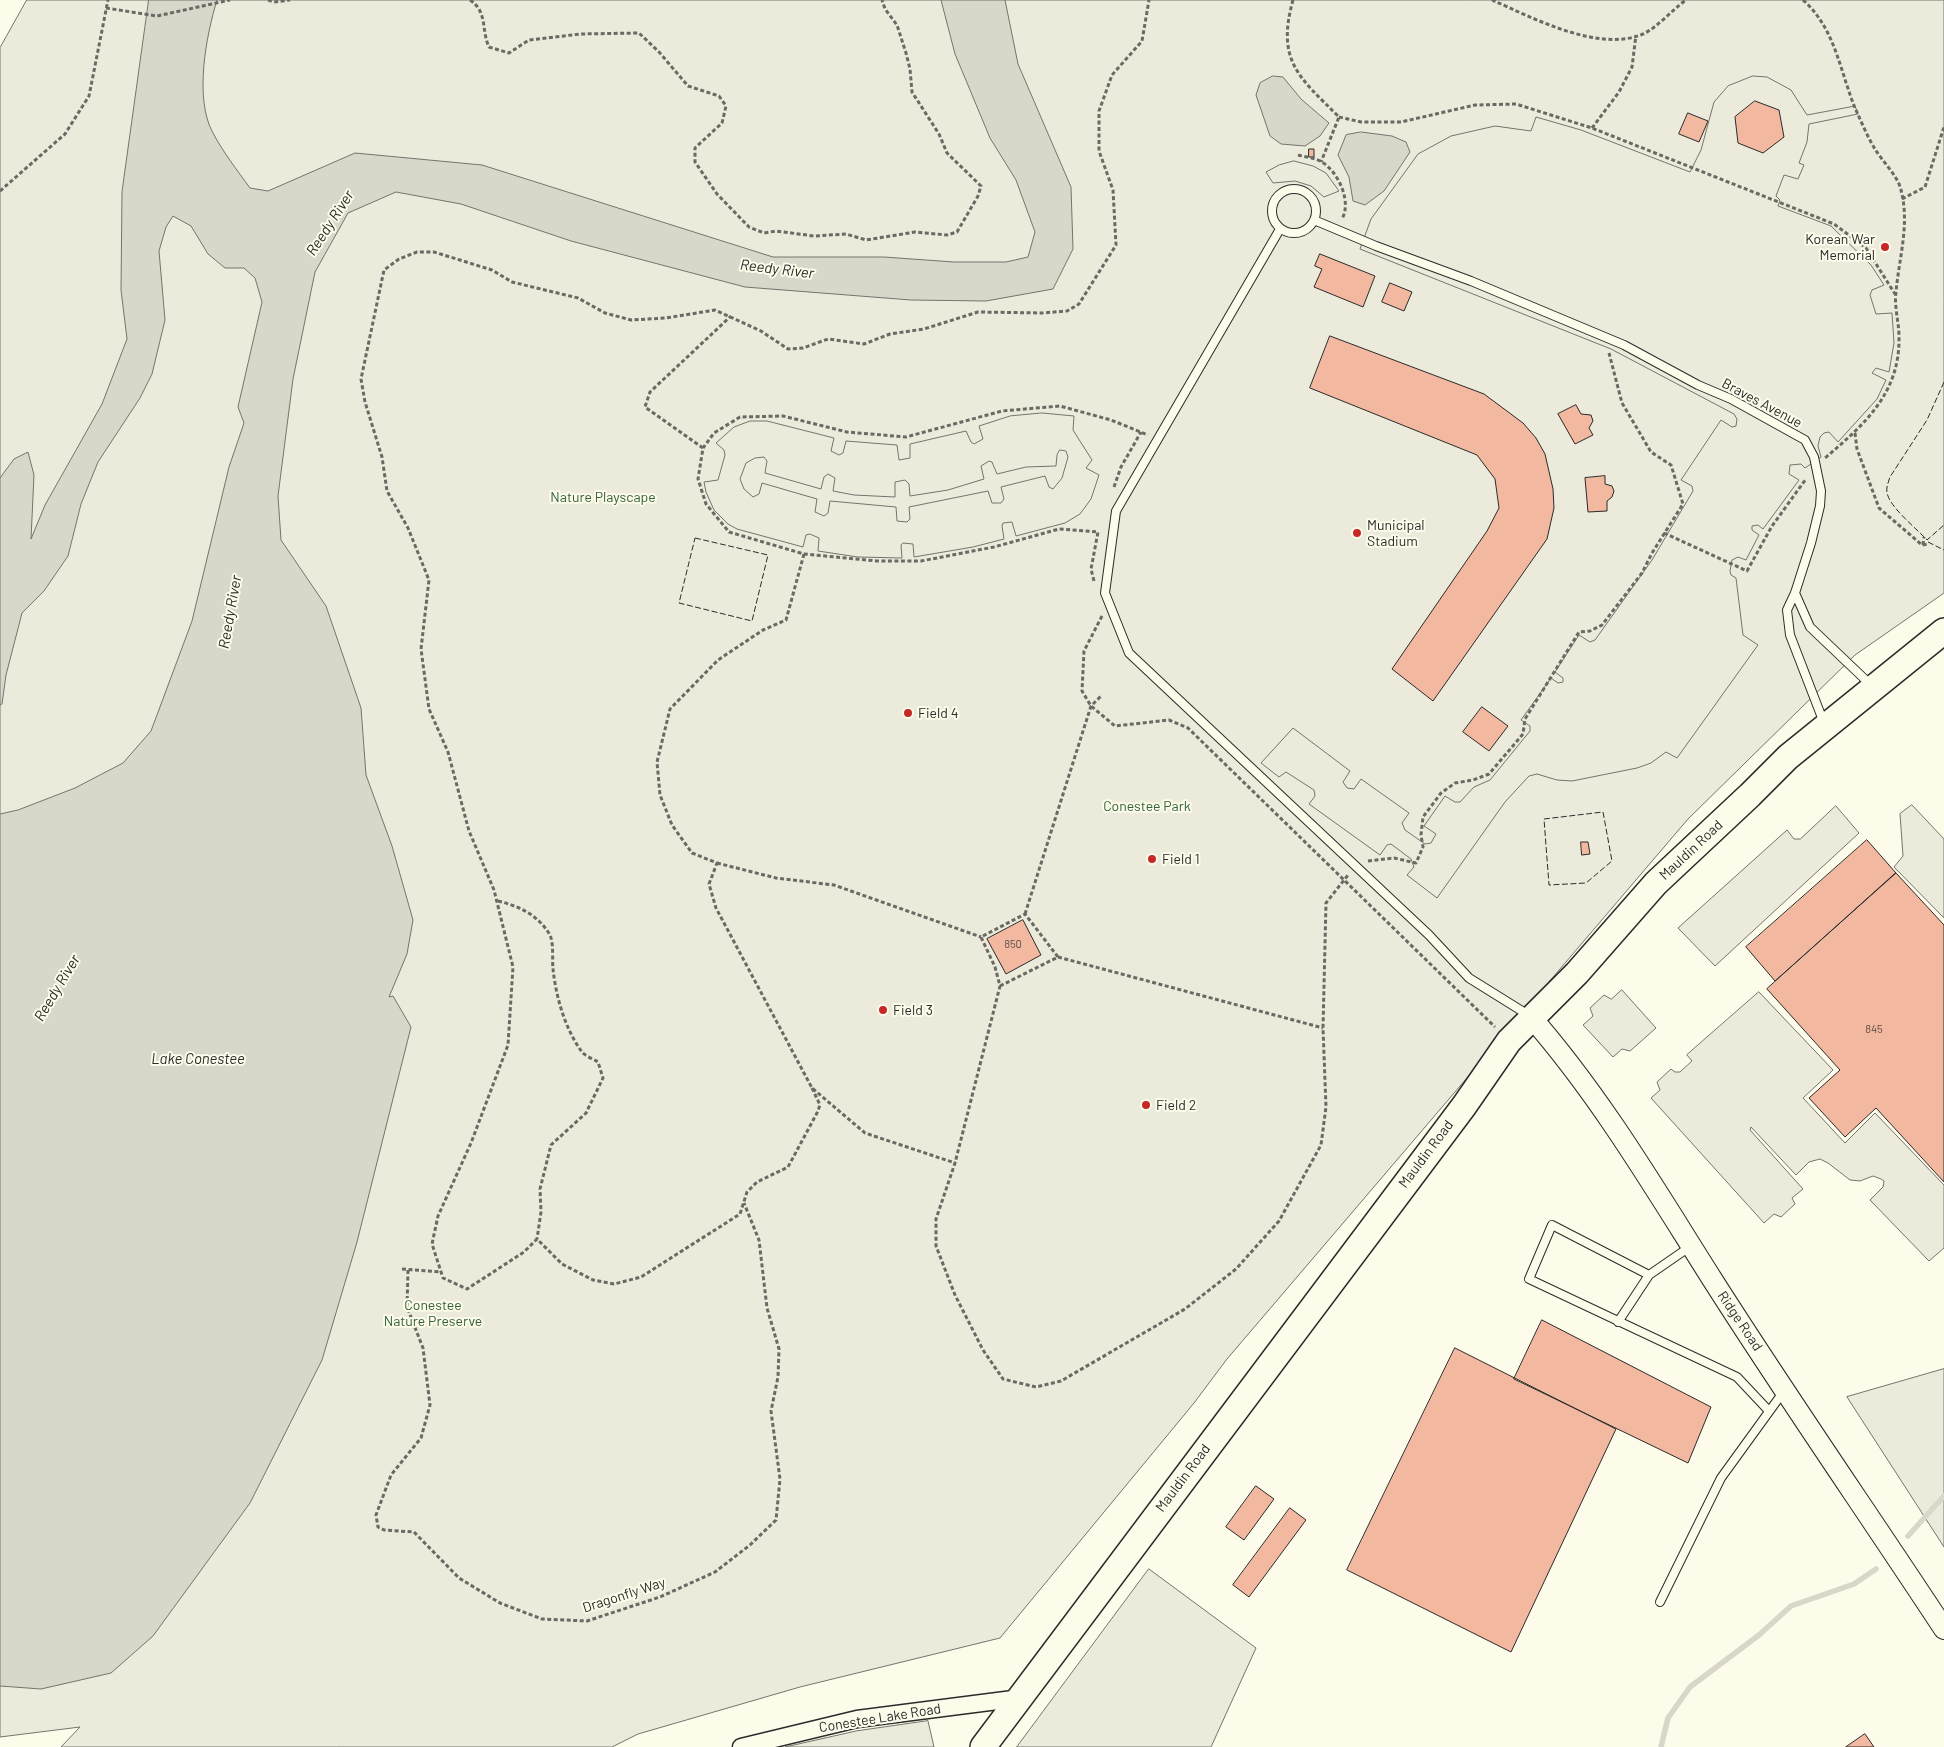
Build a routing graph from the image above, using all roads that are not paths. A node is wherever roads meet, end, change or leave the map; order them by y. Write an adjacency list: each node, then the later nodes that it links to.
1 (1314, 220): 2 (lane); 2 (lane); 3 (lane, Braves Avenue)
2 (1280, 228): 7 (lane)
3 (1795, 593): 5 (lane); 6 (lane, Braves Avenue)
4 (1944, 631): 5 (main road, Mauldin Road)
5 (1874, 688): 6 (main road, Mauldin Road)
6 (1825, 727): 7 (main road, Mauldin Road)
7 (1532, 1017): 8 (street, Ridge Road); 15 (main road, Mauldin Road)
8 (1692, 1246): 9 (lane); 11 (street, Ridge Road)
9 (1649, 1275): 10 (lane); 10 (lane)
10 (1618, 1322): 12 (lane)
11 (1785, 1389): 12 (lane); 14 (street, Ridge Road)
12 (1770, 1411): 13 (lane)
13 (1660, 1602)
14 (1944, 1629)
15 (1021, 1698): 16 (street, Conestee Lake Road); 17 (main road, Mauldin Road)
16 (741, 1747)
17 (983, 1747)

